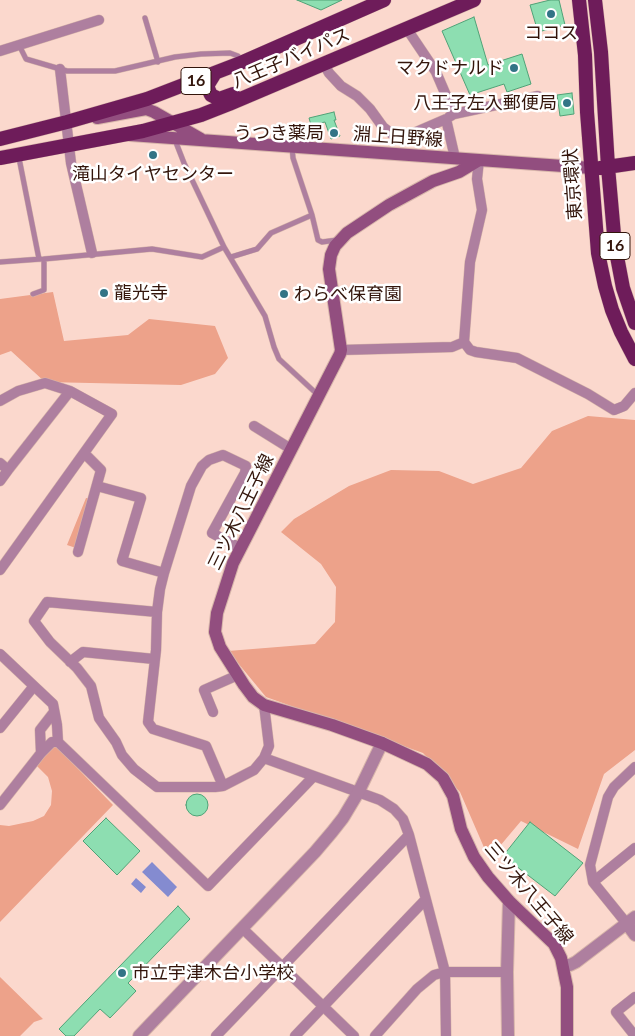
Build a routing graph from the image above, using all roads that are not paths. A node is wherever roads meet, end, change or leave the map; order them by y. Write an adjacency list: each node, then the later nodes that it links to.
1 (384, 0): 11 (highway, 八王子バイパス / 16)
2 (474, 0): 7 (highway, 八王子バイパス / 16)
3 (579, 0): 35 (highway, 東京環状 / 16)
4 (595, 0): 34 (highway, 東京環状 / 16)
5 (145, 18): 10 (lane)
6 (99, 20): 8 (street)
7 (407, 29): 12 (highway, 八王子バイパス / 16); 18 (street)
8 (19, 46): 9 (street); 13 (lane)
9 (0, 51)
10 (158, 62): 11 (lane); 13 (lane)
11 (242, 62): 14 (highway, 八王子バイパス / 16)
12 (324, 64): 15 (highway, 八王子バイパス / 16); 18 (street)
13 (60, 70): 19 (street)
14 (215, 73): 15 (highway); 19 (highway, 八王子バイパス / 16)
15 (291, 78): 17 (highway, 八王子バイパス / 16)
16 (538, 96): 18 (street)
17 (201, 115): 20 (highway, 八王子バイパス / 16); 24 (main road)
18 (450, 117): 30 (street)
19 (67, 122): 20 (main road, 淵上日野線); 22 (highway, 八王子バイパス / 16); 25 (street)
20 (173, 123): 21 (highway, 八王子バイパス / 16); 24 (main road, 淵上日野線)
21 (126, 135): 23 (main road, 淵上日野線); 25 (highway, 八王子バイパス / 16)
22 (0, 139)
23 (175, 139): 24 (main road, 淵上日野線); 38 (lane)
24 (203, 140): 26 (main road, 淵上日野線)
25 (69, 145): 27 (highway, 八王子バイパス / 16); 39 (street)
26 (292, 147): 30 (main road, 淵上日野線); 36 (lane)
27 (50, 149): 28 (highway, 八王子バイパス / 16); 29 (main road)
28 (0, 158)
29 (19, 158): 32 (main road); 41 (lane)
30 (455, 158): 31 (main road, 淵上日野線)
31 (479, 160): 35 (main road, 淵上日野線); 37 (main road); 45 (street)
32 (0, 163)
33 (635, 163): 34 (highway)
34 (608, 167): 35 (highway); 44 (highway, 東京環状 / 16)
35 (591, 168): 47 (highway, 東京環状 / 16)
36 (312, 215): 37 (lane); 40 (lane)
37 (339, 240): 46 (main road)
38 (224, 247): 39 (lane); 40 (lane)
39 (92, 253): 41 (lane)
40 (231, 257): 50 (lane)
41 (41, 259): 42 (lane); 43 (lane)
42 (0, 262)
43 (33, 294)
44 (635, 323)
45 (464, 342): 46 (street); 49 (street)
46 (341, 350): 50 (main road, 三ツ木八王子線)
47 (635, 359)
48 (70, 391): 51 (street); 54 (street); 55 (street)
49 (635, 393)
50 (318, 395): 53 (main road, 三ツ木八王子線)
51 (0, 401)
52 (254, 426): 53 (street)
53 (291, 449): 58 (main road, 三ツ木八王子線)
54 (84, 453): 57 (street); 60 (street)
55 (4, 467): 56 (street)
56 (0, 481)
57 (97, 486): 59 (street); 61 (street)
58 (240, 548): 61 (street); 66 (main road, 三ツ木八王子線)
59 (78, 552)
60 (0, 570)
61 (164, 573): 62 (street)
62 (158, 612): 64 (street); 65 (street)
63 (0, 654): 67 (street)
64 (154, 658): 65 (street); 78 (street)
65 (70, 662): 78 (street)
66 (238, 675): 68 (main road, 三ツ木八王子線); 70 (street)
67 (34, 686): 69 (street); 71 (street)
68 (264, 706): 73 (main road, 三ツ木八王子線); 75 (street)
69 (54, 712): 72 (street); 74 (street)
70 (213, 712)
71 (0, 728)
72 (58, 742): 74 (street); 77 (street)
73 (382, 743): 79 (street); 85 (main road, 三ツ木八王子線)
74 (41, 753): 80 (street)
75 (264, 758): 77 (street); 78 (street)
76 (635, 767): 83 (street)
77 (314, 776): 79 (street)
78 (223, 786)
79 (358, 793): 81 (street); 87 (street)
80 (0, 805)
81 (410, 835): 84 (street); 90 (street)
82 (635, 848): 83 (street)
83 (593, 882): 86 (street)
84 (425, 900): 91 (street); 94 (street)
85 (509, 901): 89 (main road, 三ツ木八王子線); 92 (street)
86 (631, 921): 88 (street); 89 (street)
87 (242, 928): 90 (street); 95 (street)
88 (635, 935)
89 (564, 965): 102 (main road, 三ツ木八王子線)
90 (282, 967): 94 (street); 96 (street)
91 (445, 972): 92 (street); 99 (street); 100 (street)
92 (507, 972): 101 (street)
93 (635, 997): 103 (street)
94 (323, 1007): 97 (street); 98 (street)
95 (139, 1036)
96 (216, 1036)
97 (295, 1036)
98 (354, 1036)
99 (375, 1036)
100 (446, 1036)
101 (508, 1036)
102 (567, 1036)
103 (635, 1036)

